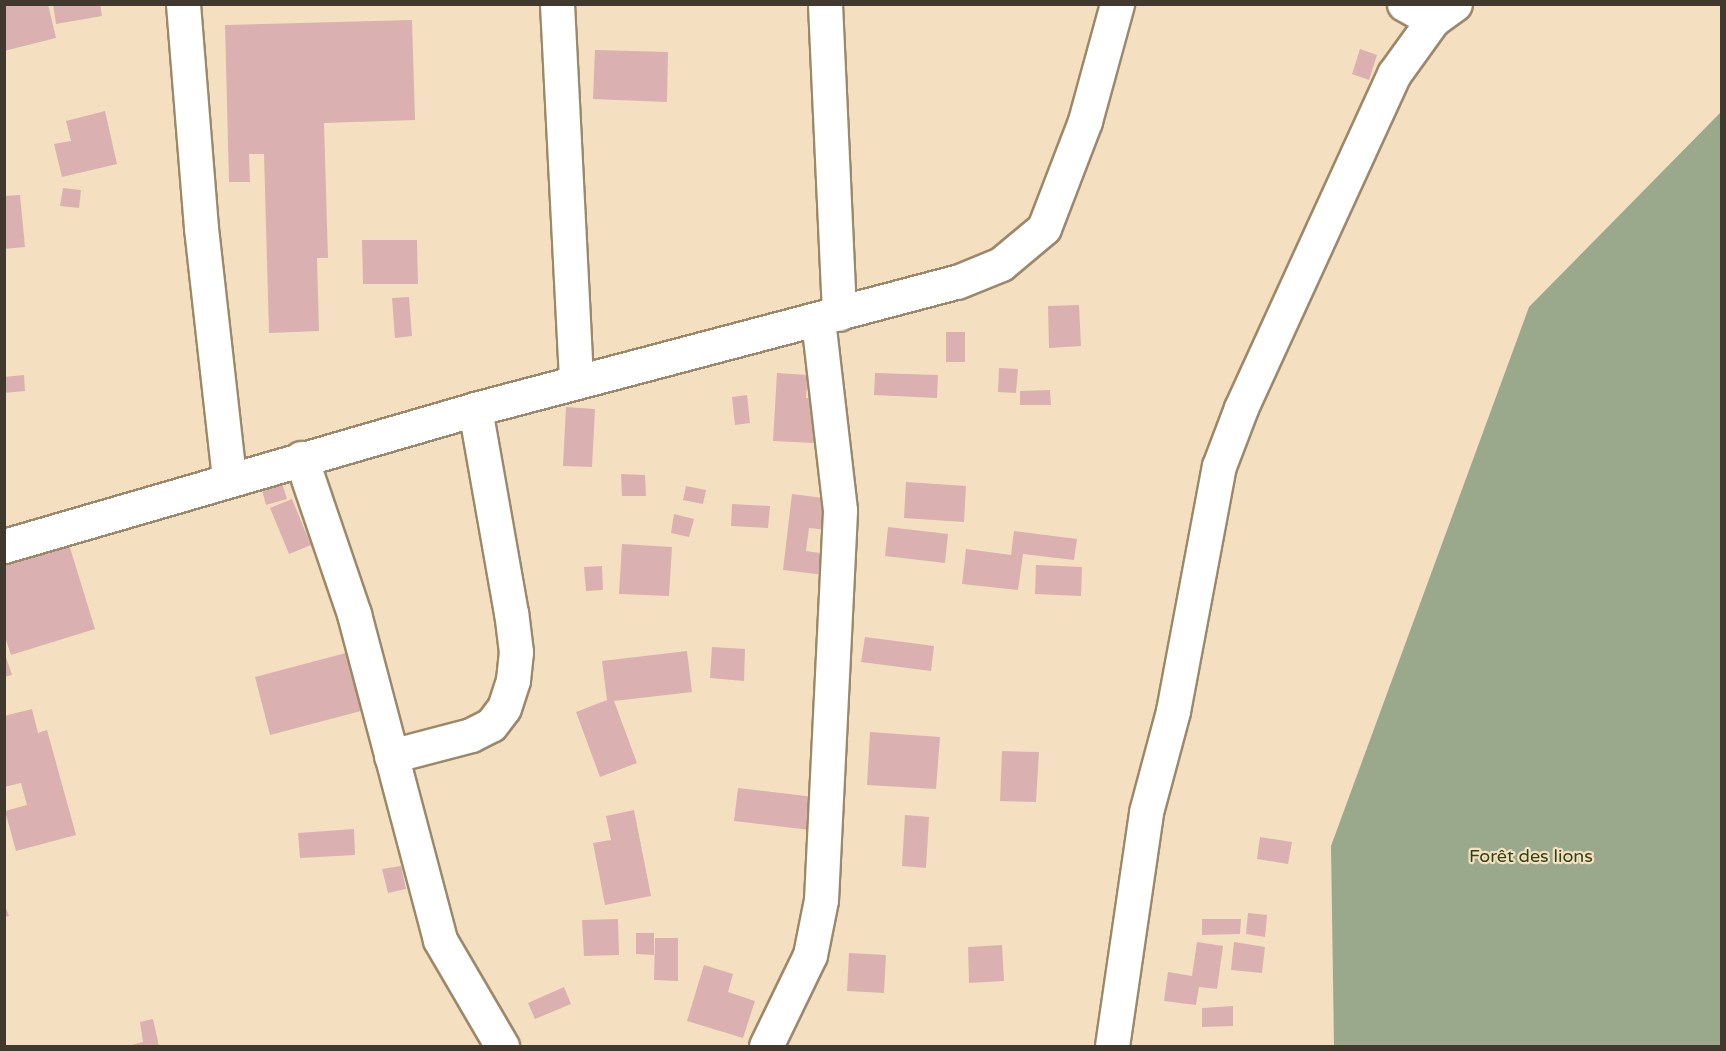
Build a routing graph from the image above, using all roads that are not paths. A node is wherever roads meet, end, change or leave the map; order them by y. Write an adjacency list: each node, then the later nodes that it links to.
1 (183, 4): 11 (street)
2 (557, 4): 8 (street)
3 (825, 4): 7 (street)
4 (1117, 4): 7 (street)
5 (1404, 4): 6 (street)
6 (1444, 12): 16 (street)
7 (828, 317): 8 (street); 15 (street)
8 (576, 382): 9 (street)
9 (475, 409): 10 (street); 13 (street)
10 (301, 458): 11 (street); 13 (street)
11 (229, 479): 12 (street)
12 (4, 546)
13 (391, 756): 14 (street)
14 (502, 1047)
15 (766, 1047)
16 (1112, 1047)

